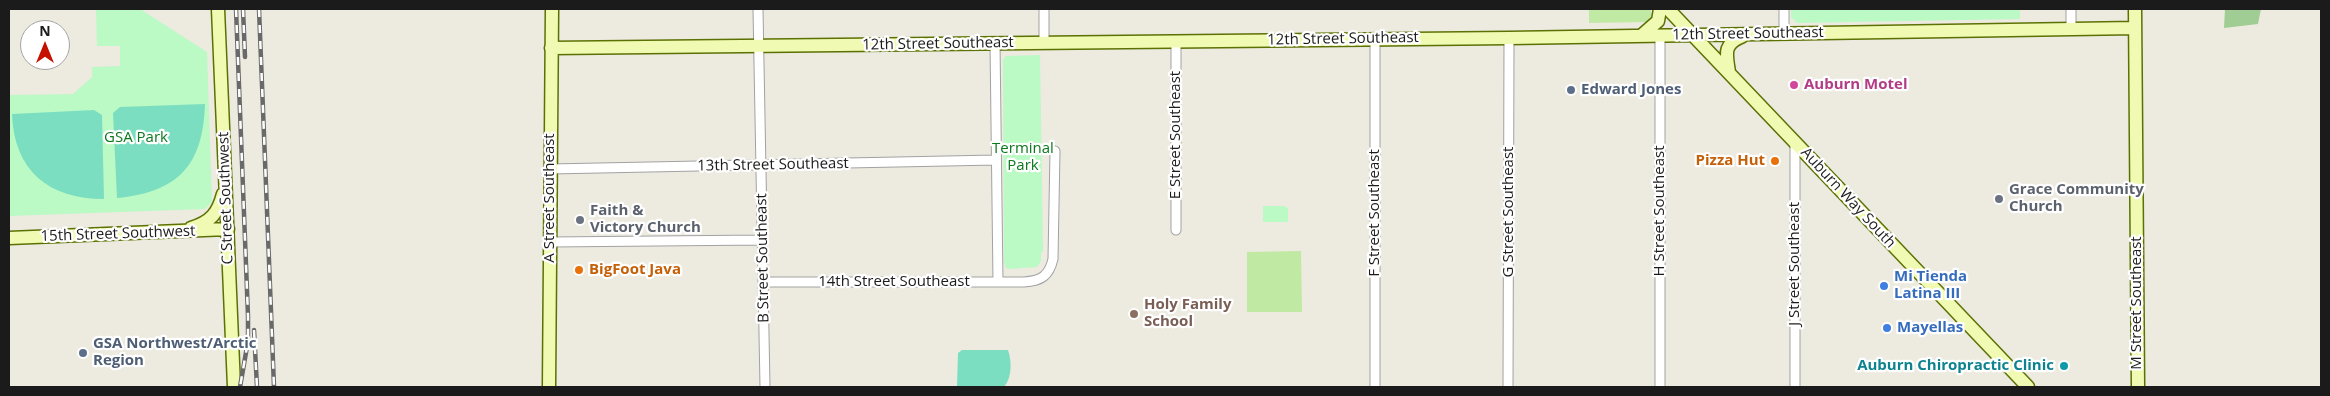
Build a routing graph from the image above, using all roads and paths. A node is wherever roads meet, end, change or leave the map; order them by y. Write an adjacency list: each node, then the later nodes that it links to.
1 (218, 9): 30 (main road, C Street Southwest)
2 (552, 9): 23 (main road, A Street Southeast)
3 (758, 9): 22 (street, B Street Southeast)
4 (1044, 9): 21 (street)
5 (1660, 9): 14 (main road)
6 (1668, 9): 16 (main road, Auburn Way South)
7 (1784, 9): 12 (street)
8 (2071, 9): 11 (street)
9 (2136, 9): 10 (main road, M Street Southeast)
10 (2135, 28): 11 (main road, 12th Street Southeast); 47 (main road, M Street Southeast)
11 (2071, 29): 12 (main road, 12th Street Southeast)
12 (1784, 33): 13 (main road, 12th Street Southeast)
13 (1748, 34): 16 (main road, 12th Street Southeast); 24 (main road)
14 (1642, 35): 15 (main road, 12th Street Southeast); 17 (main road, 12th Street Southeast)
15 (1660, 35): 16 (main road, 12th Street Southeast); 44 (street, H Street Southeast)
16 (1693, 35): 24 (main road, Auburn Way South)
17 (1509, 38): 18 (main road, 12th Street Southeast); 43 (street, G Street Southeast)
18 (1375, 39): 19 (main road, 12th Street Southeast); 42 (street, F Street Southeast)
19 (1176, 41): 21 (main road, 12th Street Southeast); 32 (street, E Street Southeast)
20 (995, 43): 21 (main road, 12th Street Southeast); 22 (main road, 12th Street Southeast); 27 (street)
21 (1044, 43)
22 (758, 46): 23 (main road, 12th Street Southeast); 28 (street, B Street Southeast)
23 (551, 48): 29 (main road, A Street Southeast)
24 (1728, 72): 25 (main road, Auburn Way South)
25 (1795, 142): 45 (street, J Street Southeast); 46 (main road, Auburn Way South)
26 (1055, 151): 38 (street, 14th Street Southeast)
27 (996, 160): 28 (street, 13th Street Southeast); 38 (street)
28 (761, 165): 29 (street, 13th Street Southeast); 35 (street, B Street Southeast)
29 (550, 169): 36 (main road, A Street Southeast)
30 (226, 181): 31 (main road, C Street Southwest); 33 (main road)
31 (228, 230): 33 (main road, 15th Street Southwest); 39 (main road, C Street Southwest)
32 (1176, 230)
33 (179, 231): 34 (main road, 15th Street Southwest)
34 (9, 238)
35 (763, 240): 36 (street); 37 (street, B Street Southeast)
36 (550, 242): 40 (main road, A Street Southeast)
37 (764, 282): 38 (street, 14th Street Southeast); 41 (street, B Street Southeast)
38 (998, 282)
39 (234, 387)
40 (549, 387)
41 (765, 387)
42 (1375, 387)
43 (1508, 387)
44 (1660, 387)
45 (1796, 387)
46 (2028, 387)
47 (2138, 387)

